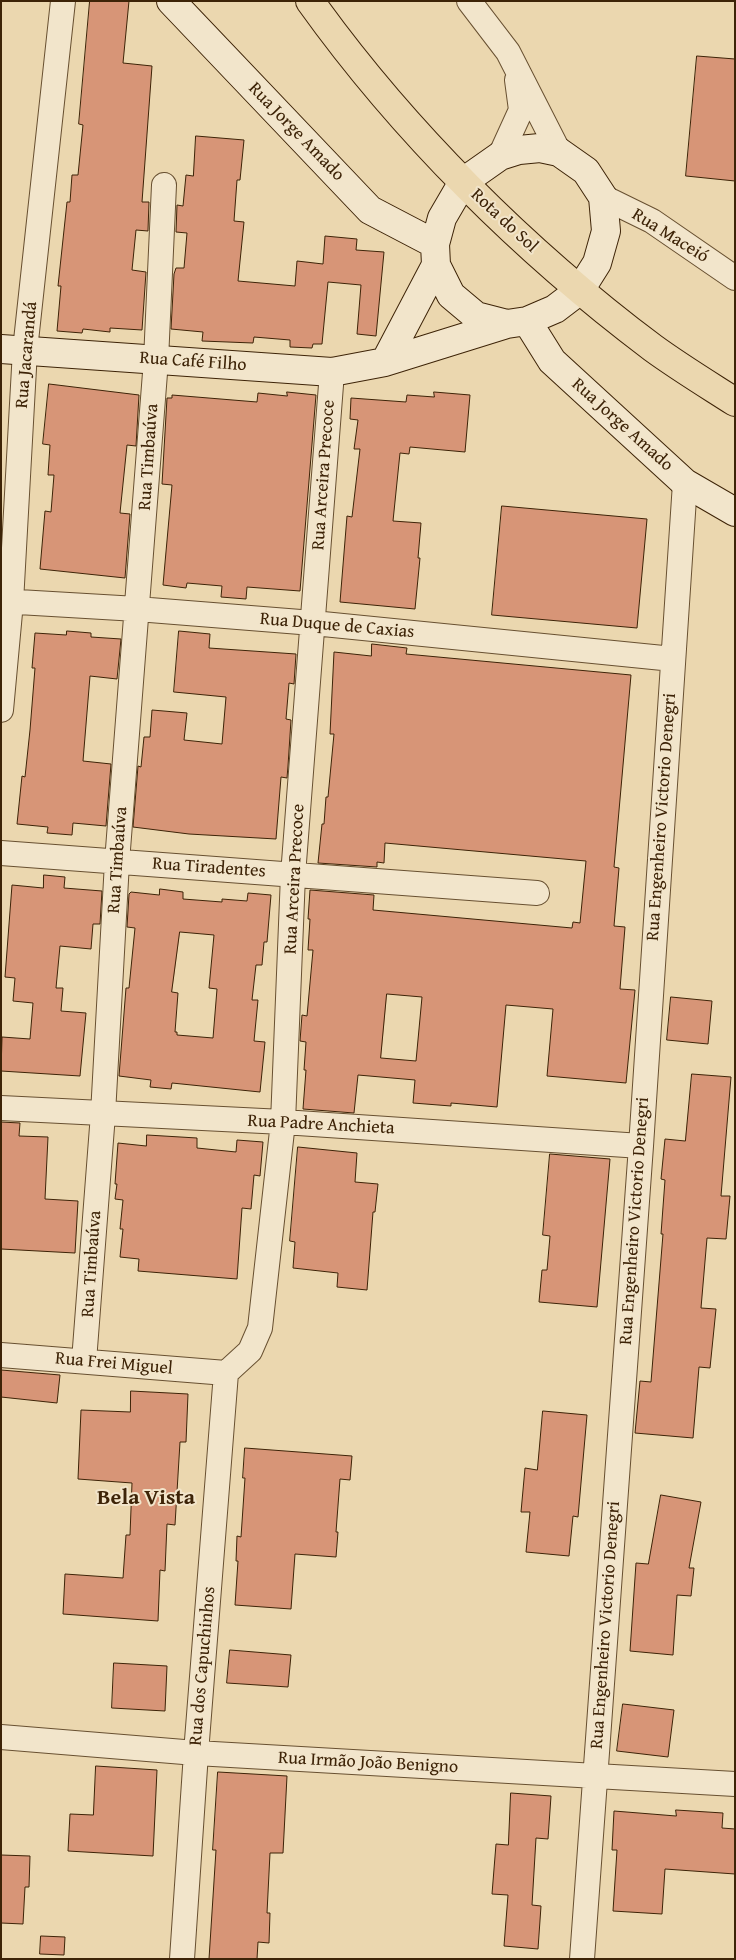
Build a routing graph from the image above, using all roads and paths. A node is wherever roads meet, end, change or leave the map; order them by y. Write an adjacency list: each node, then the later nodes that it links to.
1 (63, 1): 15 (street, Rua Jacarandá)
2 (171, 1): 11 (street, Rua Jorge Amado)
3 (310, 1): 8 (highway, Rota do Sol)
4 (469, 1): 5 (street)
5 (508, 52): 6 (street); 7 (street)
6 (559, 152): 7 (street); 10 (street)
7 (500, 156): 8 (street)
8 (464, 182): 11 (street); 13 (highway, Rota do Sol)
9 (164, 185): 16 (street, Rua Timbaúva)
10 (603, 198): 12 (street, Rua Maceió); 13 (street)
11 (436, 254): 14 (street); 17 (street)
12 (735, 278)
13 (580, 290): 14 (street, Rua Café Filho); 19 (highway, Rota do Sol)
14 (517, 322): 17 (street, Rua Café Filho); 20 (street, Rua Jorge Amado)
15 (13, 350): 16 (street, Rua Café Filho); 22 (street, Rua Jacarandá)
16 (156, 360): 18 (street, Rua Café Filho); 23 (street, Rua Timbaúva)
17 (385, 362): 18 (street, Rua Café Filho)
18 (332, 372): 24 (street, Rua Arceira Precoce)
19 (735, 402)
20 (685, 483): 21 (street, Rua Jorge Amado); 25 (street, Rua Engenheiro Victorio Denegri)
21 (735, 512)
22 (6, 601): 23 (street, Rua Duque de Caxias); 26 (street, Rua Jacarandá)
23 (137, 609): 24 (street, Rua Duque de Caxias); 28 (street, Rua Timbaúva)
24 (313, 623): 25 (street, Rua Duque de Caxias); 29 (street, Rua Arceira Precoce)
25 (673, 659): 34 (street, Rua Engenheiro Victorio Denegri)
26 (1, 710)
27 (1, 853): 28 (street, Rua Tiradentes)
28 (118, 862): 29 (street, Rua Tiradentes); 32 (street, Rua Timbaúva)
29 (293, 875): 30 (street, Rua Tiradentes); 33 (street, Rua Arceira Precoce)
30 (537, 893)
31 (1, 1108): 32 (street, Rua Padre Anchieta)
32 (102, 1114): 33 (street, Rua Padre Anchieta); 36 (street, Rua Timbaúva)
33 (283, 1122): 34 (street, Rua Padre Anchieta); 37 (street, Rua Arceira Precoce)
34 (640, 1146): 40 (street, Rua Engenheiro Victorio Denegri)
35 (1, 1355): 36 (street, Rua Frei Miguel)
36 (84, 1362): 37 (street, Rua Frei Miguel)
37 (226, 1374): 39 (street, Rua dos Capuchinhos)
38 (1, 1737): 39 (street, Rua Irmão João Benigno)
39 (196, 1753): 40 (street, Rua Irmão João Benigno); 42 (street, Rua dos Capuchinhos)
40 (596, 1777): 41 (street, Rua Irmão João Benigno); 43 (street, Rua Engenheiro Victorio Denegri)
41 (735, 1784)
42 (182, 1959)
43 (582, 1959)

